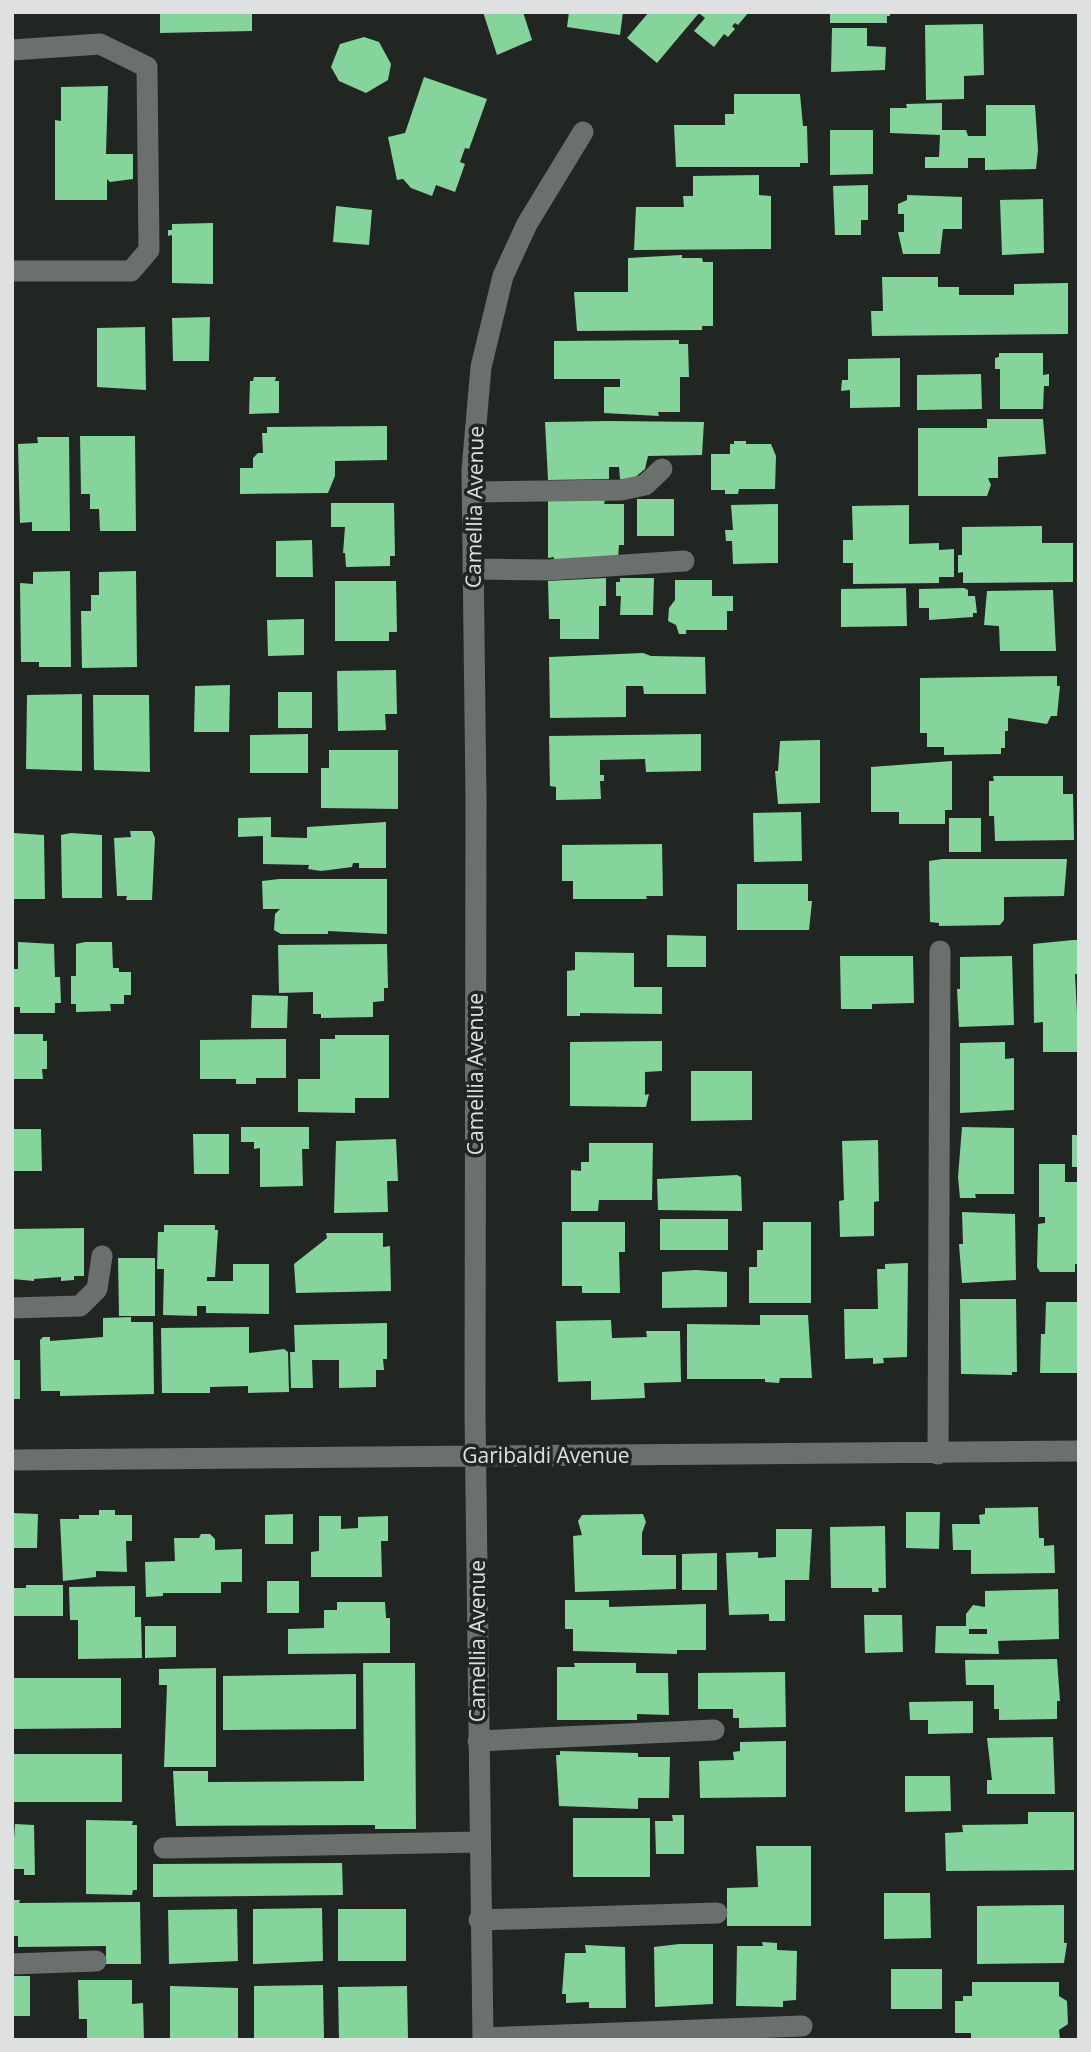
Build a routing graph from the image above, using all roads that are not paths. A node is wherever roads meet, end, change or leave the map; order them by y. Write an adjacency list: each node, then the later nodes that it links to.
1 (12, 50): 3 (street)
2 (583, 132): 5 (street, Camellia Avenue)
3 (12, 271)
4 (662, 469): 5 (street)
5 (472, 492): 7 (street, Camellia Avenue)
6 (684, 561): 7 (street)
7 (473, 569): 13 (street, Camellia Avenue)
8 (940, 951): 12 (street)
9 (102, 1256): 10 (street)
10 (12, 1308)
11 (1079, 1451): 12 (street, Garibaldi Avenue)
12 (939, 1454): 13 (street, Garibaldi Avenue)
13 (476, 1457): 14 (street, Garibaldi Avenue); 16 (street, Camellia Avenue)
14 (12, 1460)
15 (714, 1730): 16 (street)
16 (478, 1741): 17 (street, Camellia Avenue)
17 (479, 1842): 18 (street); 20 (street, Camellia Avenue)
18 (164, 1848)
19 (717, 1913): 20 (street)
20 (479, 1920): 24 (street, Camellia Avenue)
21 (96, 1961): 22 (street)
22 (12, 1964)
23 (802, 2026): 24 (street)
24 (483, 2039)

